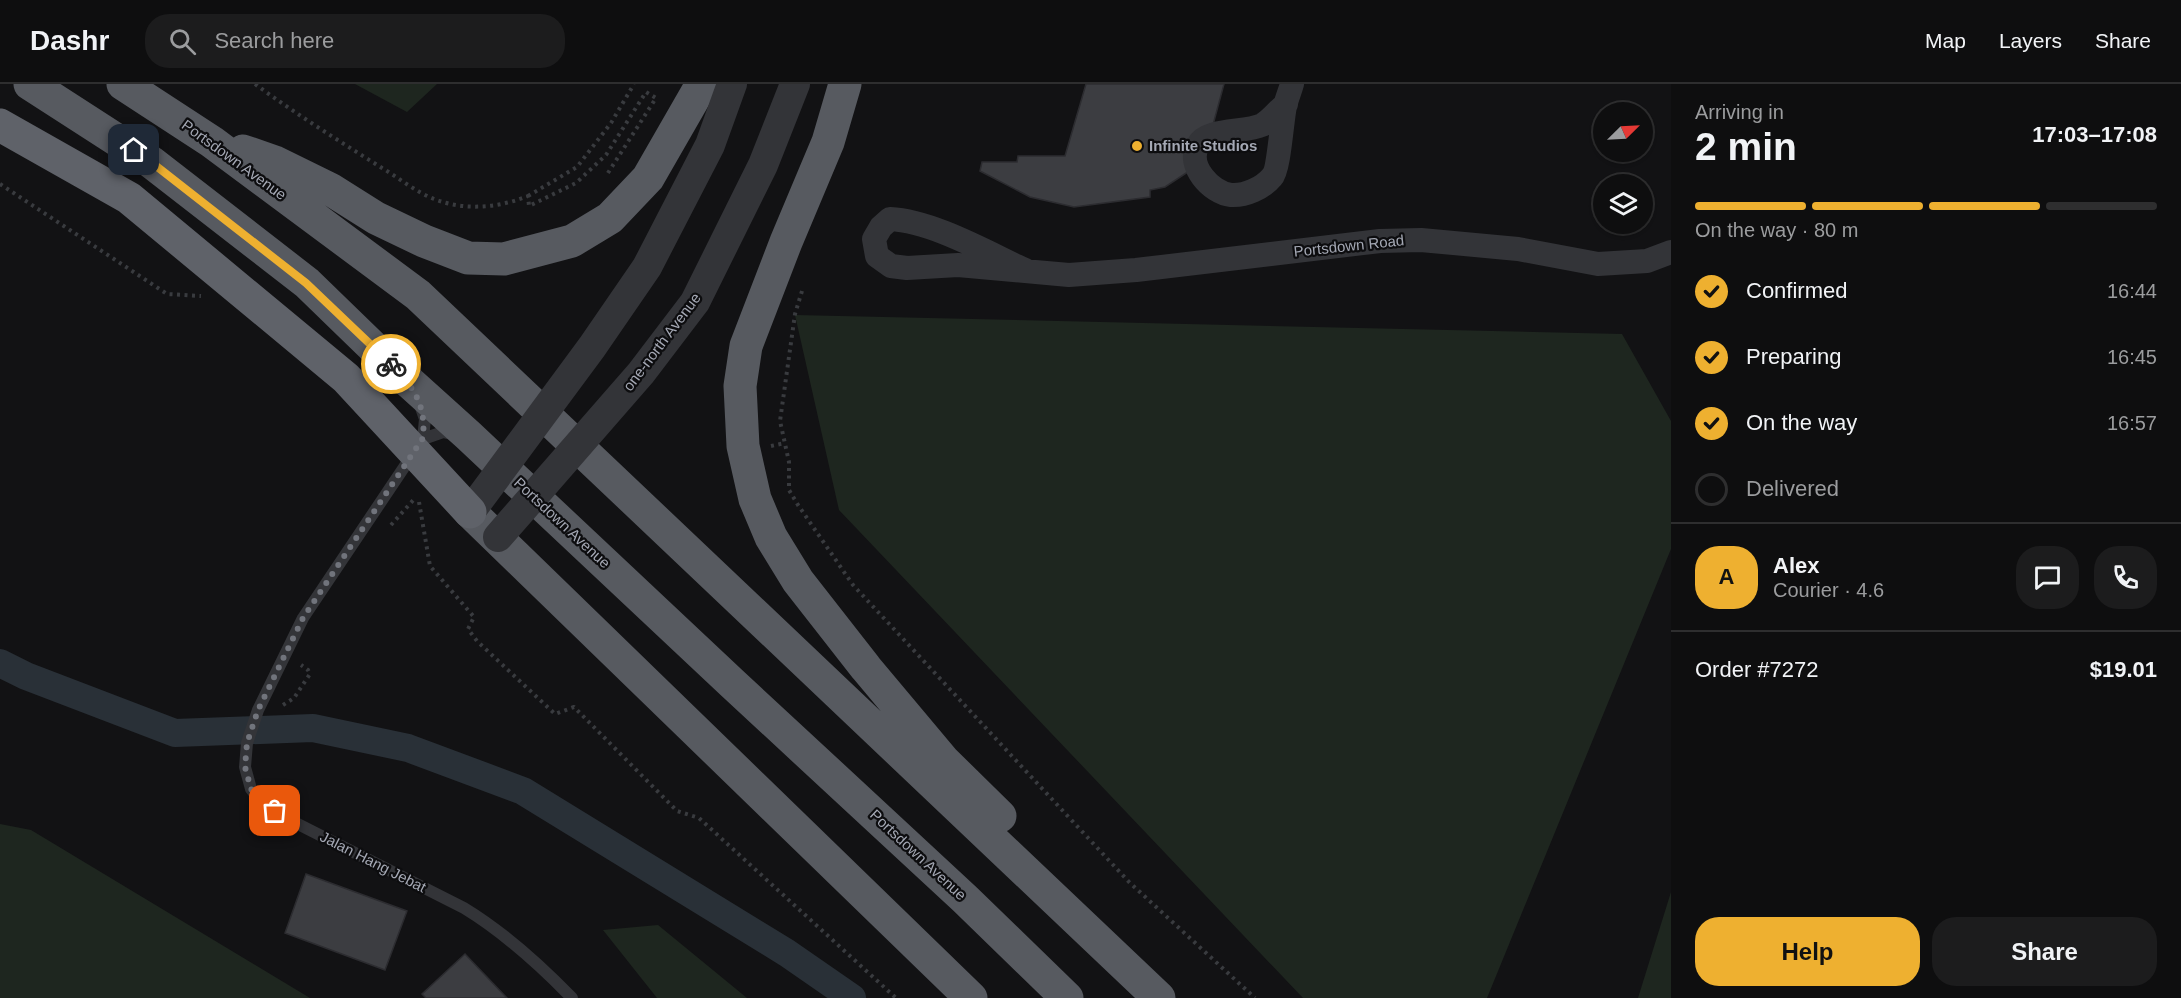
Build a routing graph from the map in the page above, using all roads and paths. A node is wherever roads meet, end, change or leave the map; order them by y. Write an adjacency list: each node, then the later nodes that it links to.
1 (30, 84): 18 (highway, Portsdown Avenue)
2 (123, 84): 10 (highway, Portsdown Avenue)
3 (255, 84): 13 (path)
4 (634, 84): 13 (path)
5 (702, 84): 10 (highway)
6 (732, 84): 21 (street, bridge)
7 (795, 84): 23 (street, one-north Avenue, bridge)
8 (845, 84): 31 (highway)
9 (0, 125): 21 (highway, bridge)
10 (212, 142): 30 (highway, Portsdown Avenue)
11 (602, 182): 13 (path)
12 (0, 184): 17 (path)
13 (528, 196)
14 (1671, 252): 15 (street, Portsdown Road)
15 (1025, 270): 15 (street, Portsdown Road)
16 (805, 280): 32 (path)
17 (167, 294)
18 (408, 381): 19 (lane); 20 (highway, Portsdown Avenue)
19 (423, 438): 20 (lane); 25 (lane, Jalan Hang Jebat)
20 (478, 444): 29 (highway, Portsdown Avenue)
21 (470, 512): 23 (highway)
22 (390, 528): 28 (path)
23 (498, 537): 26 (highway)
24 (301, 657): 25 (path)
25 (255, 718): 27 (lane, Jalan Hang Jebat)
26 (965, 993)
27 (572, 998)
28 (896, 998)
29 (1067, 998)
30 (1159, 998)
31 (1184, 998)
32 (1255, 998)

